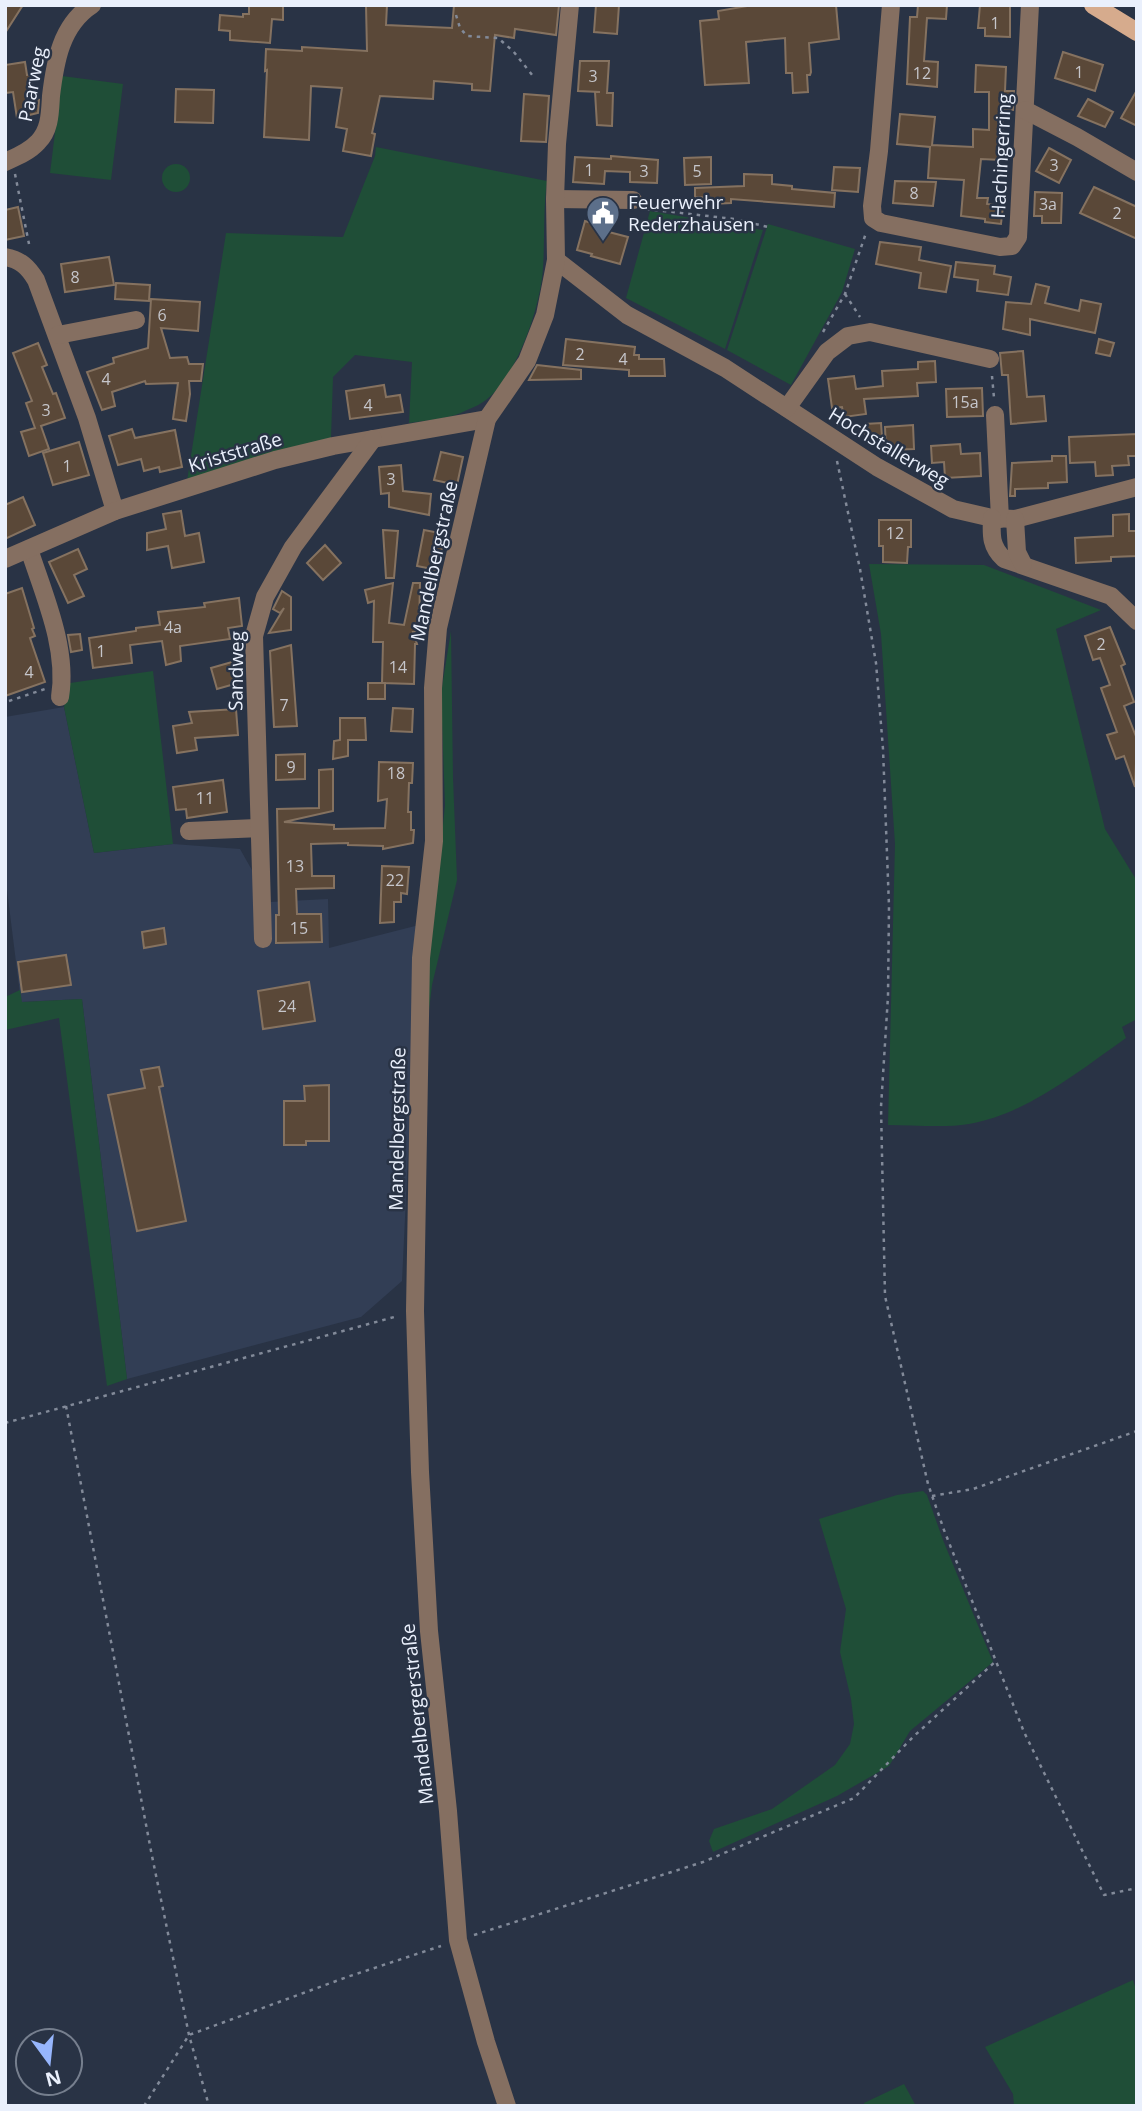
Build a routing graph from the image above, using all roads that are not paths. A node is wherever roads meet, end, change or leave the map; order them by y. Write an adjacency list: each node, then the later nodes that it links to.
1 (92, 5): 8 (street, Paarweg)
2 (570, 5): 10 (street, Mandelbergstraße)
3 (891, 5): 7 (street, Hachingerring)
4 (1030, 5): 7 (street, Hachingerring)
5 (1093, 5): 6 (main road)
6 (1137, 32)
7 (1024, 110): 9 (street)
8 (9, 161)
9 (1137, 172)
10 (555, 199): 11 (street); 13 (street, Mandelbergstraße)
11 (633, 200)
12 (5, 257): 15 (street)
13 (556, 260): 17 (street, Hochstallerweg); 19 (street, Mandelbergstraße)
14 (136, 320): 15 (street)
15 (58, 335): 22 (street)
16 (990, 359): 17 (street)
17 (787, 408): 23 (street, Hochstallerweg)
18 (995, 415): 23 (street)
19 (487, 419): 20 (street, Kriststraße); 31 (street, Mandelbergstraße)
20 (373, 439): 22 (street, Kriststraße); 28 (street, Sandweg)
21 (1137, 487): 23 (street)
22 (114, 511): 24 (street, Kriststraße)
23 (1002, 519): 26 (street)
24 (29, 549): 25 (street, Kriststraße); 27 (street)
25 (5, 559)
26 (1137, 621)
27 (61, 690)
28 (259, 828): 29 (street); 30 (street, Sandweg)
29 (190, 831)
30 (262, 939)
31 (415, 1311): 32 (street, Mandelbergerstraße)
32 (507, 2106)

